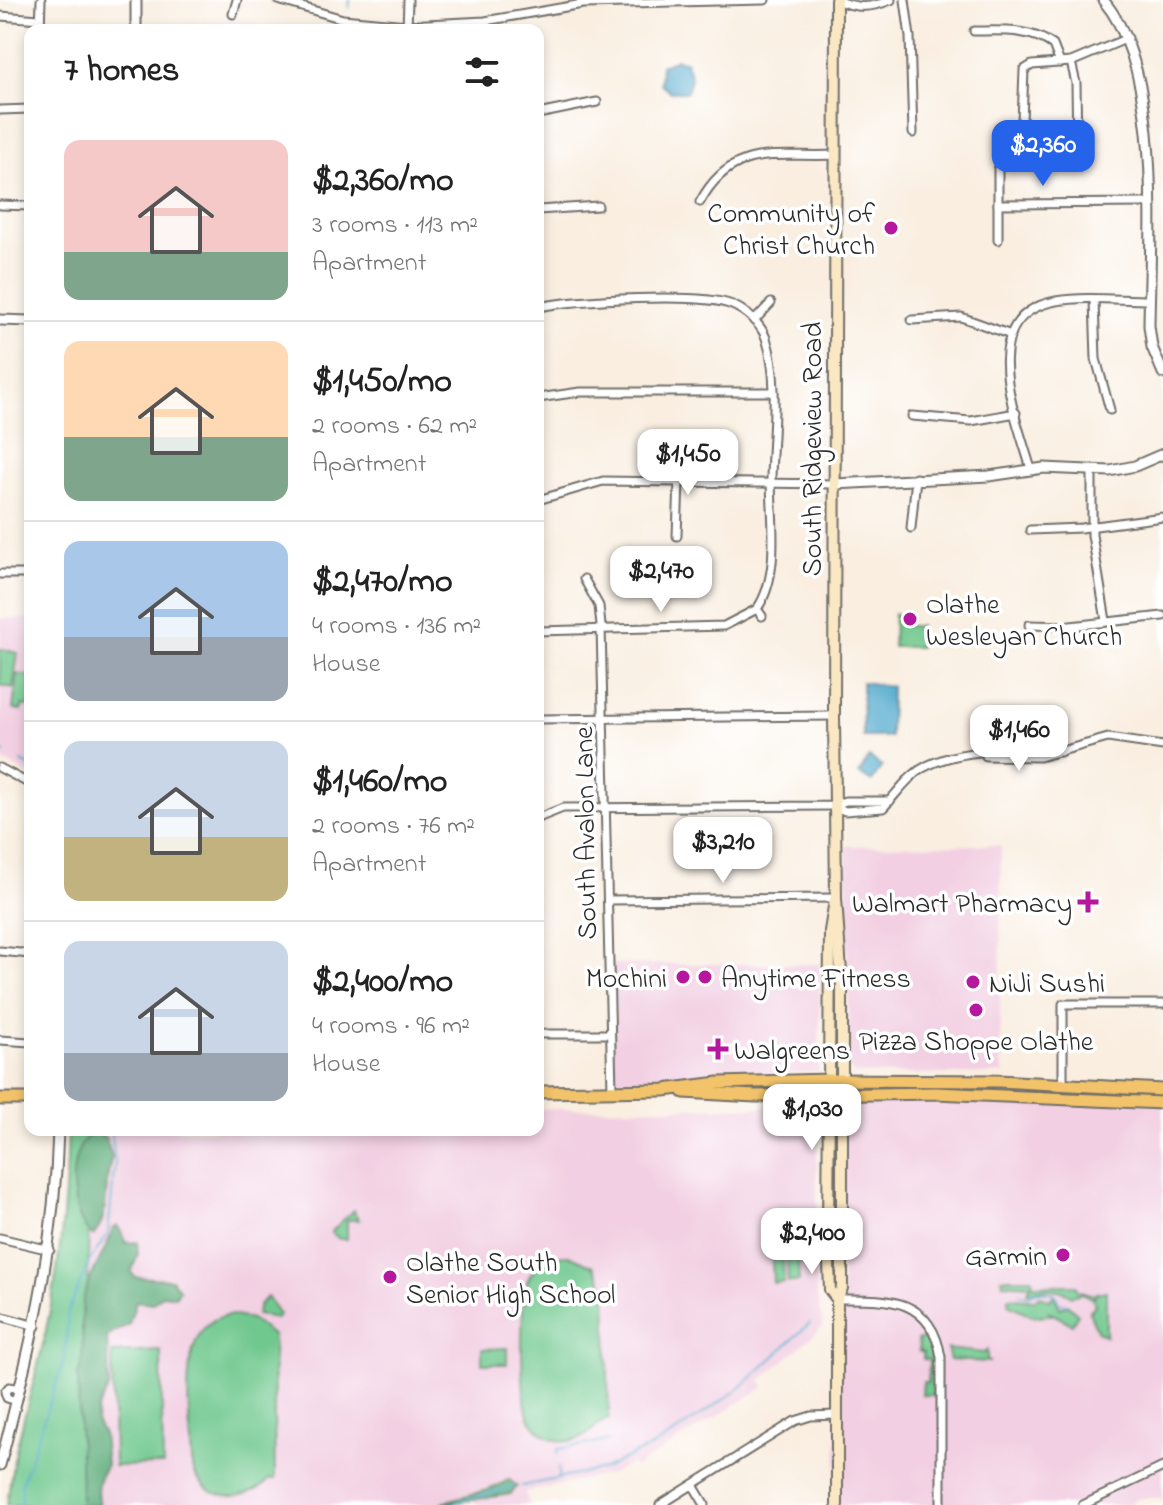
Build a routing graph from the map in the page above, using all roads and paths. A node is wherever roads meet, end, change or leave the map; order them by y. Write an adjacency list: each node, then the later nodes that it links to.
1 (41, 0): 13 (street)
2 (136, 0): 15 (street)
3 (237, 0): 11 (street)
4 (278, 0): 16 (street)
5 (408, 0): 17 (street)
6 (765, 0): 18 (street)
7 (837, 0): 10 (street); 30 (main road, South Ridgeview Road)
8 (905, 0): 27 (street)
9 (1103, 0): 20 (street)
10 (885, 1)
11 (233, 14)
12 (0, 16): 13 (street)
13 (40, 19): 14 (street)
14 (40, 24)
15 (136, 24)
16 (379, 24)
17 (407, 24)
18 (452, 24)
19 (974, 31): 22 (street)
20 (1128, 38): 21 (street); 33 (street)
21 (1071, 62): 22 (street); 29 (street)
22 (1060, 63): 28 (street)
23 (597, 102): 26 (street)
24 (24, 109): 25 (street)
25 (0, 110)
26 (544, 113)
27 (913, 133)
28 (1021, 147)
29 (1077, 147)
30 (835, 155): 32 (street); 61 (main road, South Ridgeview Road)
31 (998, 169): 34 (street)
32 (700, 202)
33 (1149, 203): 34 (street); 41 (street)
34 (998, 204): 39 (street)
35 (0, 205): 36 (street)
36 (24, 206)
37 (598, 206): 38 (street)
38 (544, 210)
39 (998, 240)
40 (1094, 300): 41 (street); 48 (street); 52 (street)
41 (1149, 300): 49 (street)
42 (771, 303): 47 (street)
43 (544, 306): 47 (street)
44 (0, 320): 46 (street)
45 (912, 320): 48 (street)
46 (24, 321)
47 (754, 321): 50 (street)
48 (1011, 335): 53 (street)
49 (1163, 373)
50 (772, 392): 51 (street); 60 (street)
51 (544, 397)
52 (1110, 410)
53 (1016, 413): 54 (street); 56 (street)
54 (912, 416)
55 (1163, 454): 57 (street)
56 (1031, 469): 57 (street); 58 (street)
57 (1092, 471): 64 (street)
58 (916, 478): 61 (street); 65 (street)
59 (679, 481): 60 (street); 62 (street); 67 (street)
60 (771, 483): 61 (street); 74 (street)
61 (835, 484): 76 (main road, South Ridgeview Road)
62 (544, 498)
63 (1163, 517): 64 (street)
64 (1092, 527): 66 (street); 72 (street)
65 (911, 528)
66 (1030, 530)
67 (677, 536)
68 (0, 574): 69 (street)
69 (24, 574)
70 (584, 579): 74 (street, South Avalon Lane)
71 (1163, 616): 72 (street)
72 (1106, 621): 73 (street)
73 (1029, 625)
74 (602, 630): 75 (street); 77 (street, South Avalon Lane)
75 (544, 631)
76 (834, 716): 77 (street); 82 (main road, South Ridgeview Road)
77 (603, 718): 78 (street); 83 (street, South Avalon Lane)
78 (544, 719)
79 (1163, 746): 82 (street)
80 (0, 768): 81 (street)
81 (24, 781)
82 (834, 806): 83 (street); 85 (main road, South Ridgeview Road)
83 (607, 808): 84 (street); 86 (street, South Avalon Lane)
84 (544, 816)
85 (836, 898): 86 (street); 94 (main road, South Ridgeview Road)
86 (608, 900): 91 (street, South Avalon Lane)
87 (0, 951): 88 (street)
88 (24, 953)
89 (1163, 1004): 95 (street)
90 (544, 1034): 91 (street)
91 (610, 1034): 98 (street, South Avalon Lane)
92 (0, 1040): 93 (street)
93 (24, 1042)
94 (835, 1080): 95 (main road); 96 (main road); 101 (main road, South Ridgeview Road)
95 (1063, 1083): 97 (main road); 100 (main road)
96 (664, 1090): 98 (main road); 101 (main road)
97 (1162, 1090): 102 (main road)
98 (612, 1091): 99 (main road)
99 (544, 1092)
100 (959, 1094): 101 (main road); 102 (main road)
101 (835, 1095): 109 (main road, South Ridgeview Road)
102 (1070, 1097): 105 (main road)
103 (0, 1099): 104 (main road)
104 (24, 1099)
105 (1163, 1103)
106 (58, 1136): 108 (street)
107 (0, 1238): 108 (street)
108 (50, 1250): 111 (street)
109 (837, 1299): 112 (main road, South Ridgeview Road); 119 (street)
110 (0, 1316): 111 (street)
111 (36, 1326): 113 (street)
112 (836, 1415): 115 (street); 118 (main road, South Ridgeview Road)
113 (1, 1458)
114 (1160, 1470): 120 (street)
115 (693, 1485): 116 (street); 117 (street)
116 (660, 1505)
117 (705, 1505)
118 (837, 1505)
119 (941, 1505)
120 (1083, 1505)

